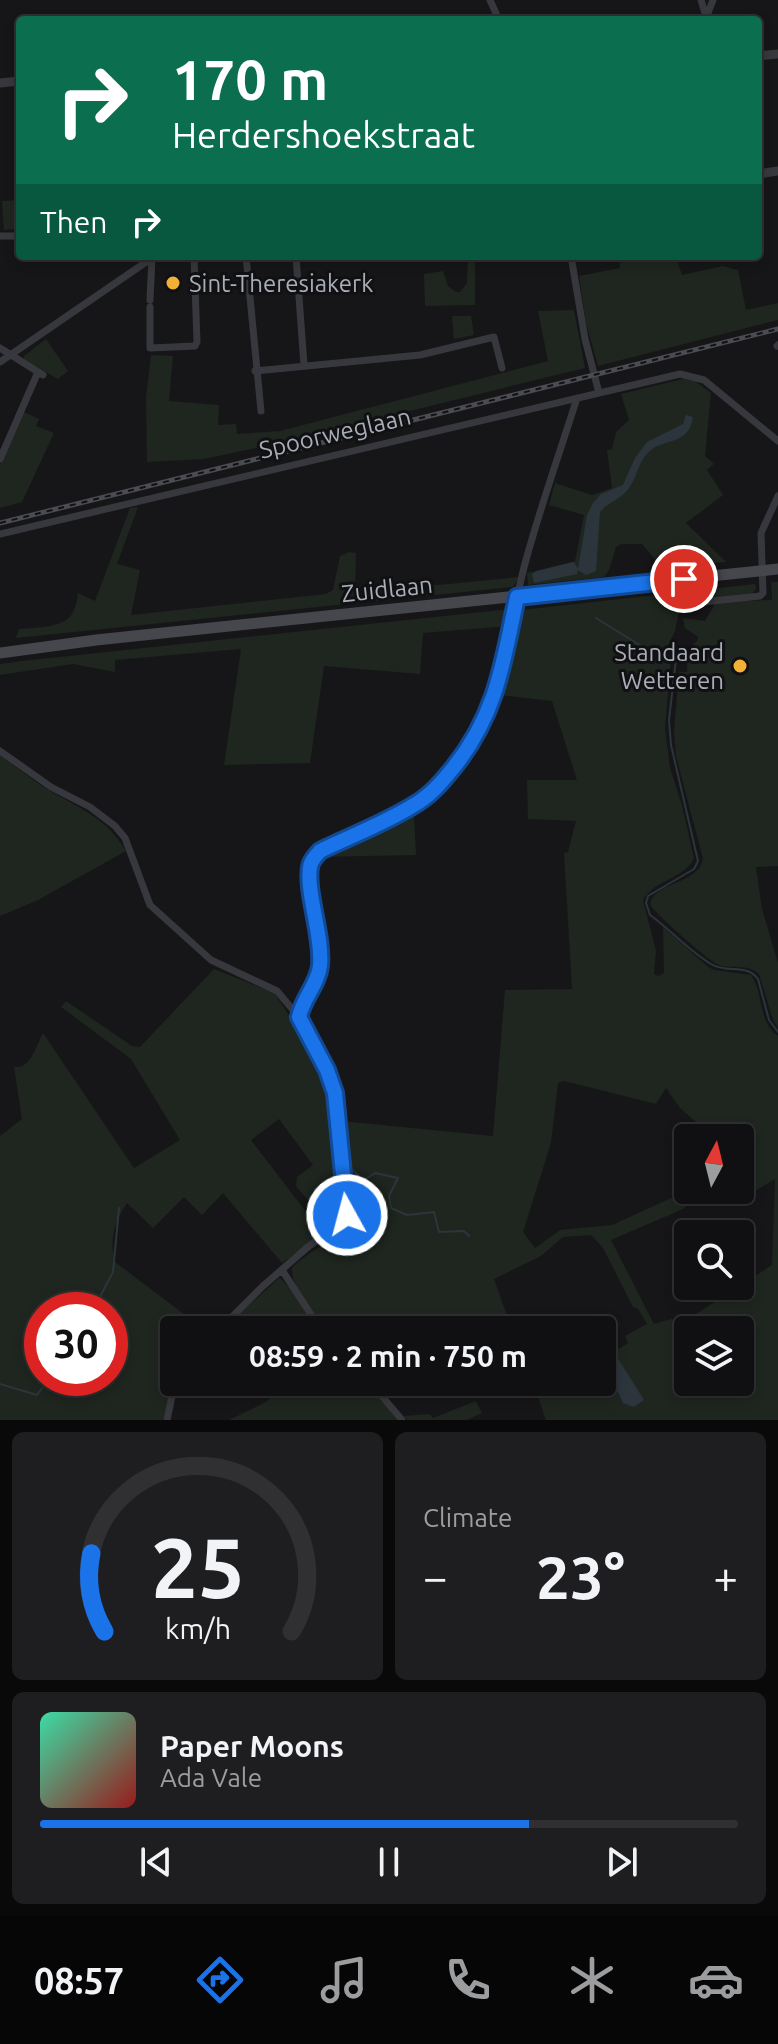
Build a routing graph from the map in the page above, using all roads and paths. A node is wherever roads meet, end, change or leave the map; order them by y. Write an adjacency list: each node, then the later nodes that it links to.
1 (148, 260): 8 (street)
2 (152, 260): 3 (street)
3 (194, 260)
4 (246, 260): 12 (street)
5 (296, 260): 10 (street)
6 (572, 260): 13 (street)
7 (0, 348): 8 (street)
8 (12, 355): 9 (street); 17 (street)
9 (0, 362)
10 (304, 365): 11 (street); 12 (street)
11 (502, 368)
12 (255, 371): 15 (street)
13 (599, 393): 14 (street, Spoorweglaan); 16 (street, Spoorweglaan)
14 (577, 398): 19 (street, Spoorweglaan); 22 (street)
15 (261, 411)
16 (778, 441)
17 (0, 459)
18 (778, 496): 21 (street)
19 (0, 534)
20 (778, 569): 21 (main road, Zuidlaan)
21 (763, 571): 22 (main road, Zuidlaan); 23 (street)
22 (517, 597): 24 (main road, Zuidlaan); 26 (street)
23 (703, 602)
24 (0, 653)
25 (0, 751): 26 (street)
26 (299, 1017): 27 (street)
27 (282, 1270): 28 (street); 29 (street)
28 (234, 1316)
29 (312, 1316)
30 (172, 1396): 32 (street)
31 (382, 1396): 33 (street)
32 (167, 1420)
33 (402, 1420)

